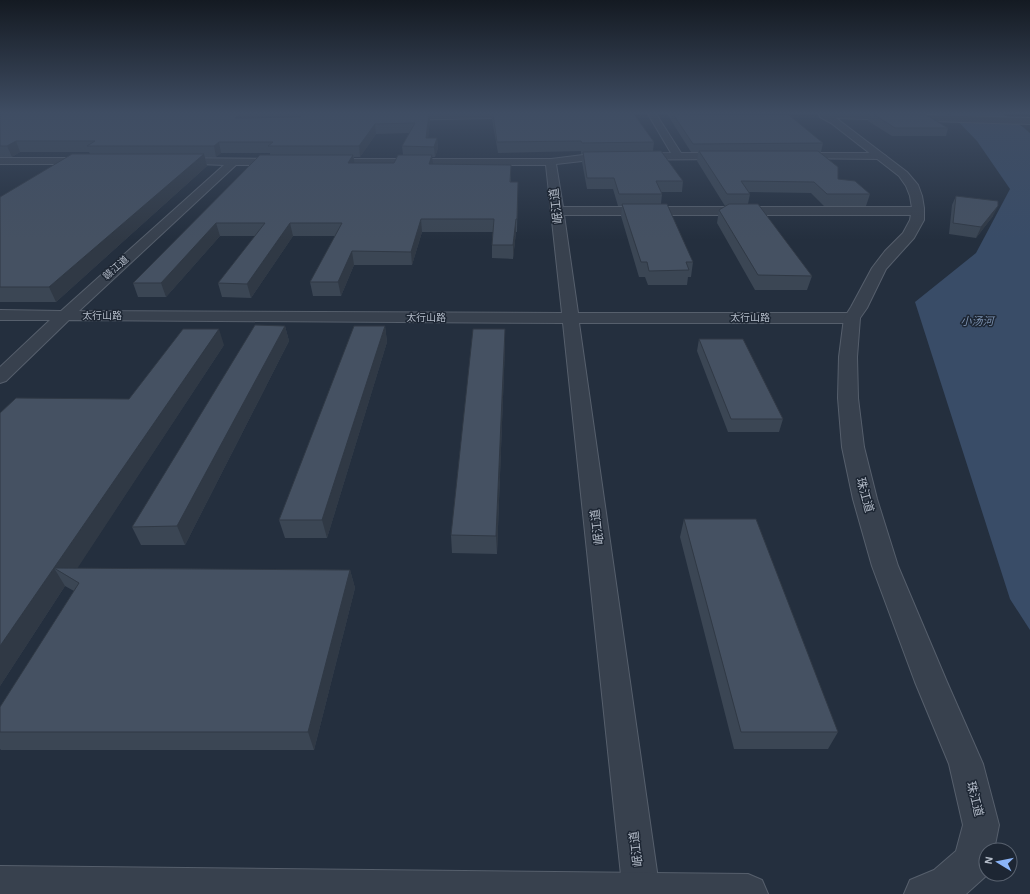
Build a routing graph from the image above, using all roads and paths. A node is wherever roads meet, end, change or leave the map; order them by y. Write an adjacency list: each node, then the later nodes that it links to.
1 (678, 156): 2 (street); 11 (street)
2 (740, 156)
3 (787, 156): 4 (street)
4 (881, 156): 13 (street, 珠江道)
5 (0, 161): 6 (street)
6 (101, 161)
7 (163, 161): 8 (street)
8 (233, 162): 9 (street); 15 (street, 赣江道)
9 (289, 162)
10 (313, 162): 11 (street)
11 (551, 162): 12 (street, 岷江道)
12 (557, 211): 13 (street); 16 (street, 岷江道)
13 (918, 211): 17 (street, 珠江道)
14 (0, 316): 15 (street, 太行山路)
15 (64, 316): 16 (street, 太行山路); 18 (street, 赣江道)
16 (571, 318): 17 (street, 太行山路); 20 (street, 岷江道)
17 (852, 318): 22 (street, 珠江道)
18 (0, 377)
19 (0, 886): 20 (street)
20 (641, 893): 21 (street)
21 (748, 894)
22 (924, 894)

